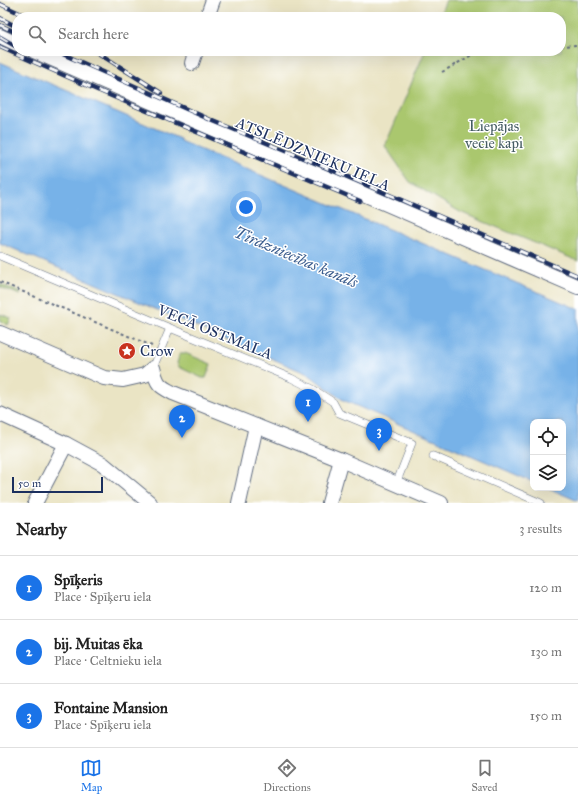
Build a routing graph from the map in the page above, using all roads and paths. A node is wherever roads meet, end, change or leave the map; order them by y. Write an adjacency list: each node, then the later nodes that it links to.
1 (213, 0): 2 (street)
2 (209, 12)
3 (0, 36): 4 (street)
4 (12, 42)
5 (578, 45): 6 (path)
6 (566, 46)
7 (46, 56): 12 (street, ATSLĒDZNIEKU IELA)
8 (470, 56): 9 (path)
9 (442, 72)
10 (0, 256): 13 (lane, VECĀ OSTMALA)
11 (0, 282): 15 (path)
12 (578, 287)
13 (170, 328): 15 (lane); 22 (lane, VECĀ OSTMALA)
14 (0, 333): 16 (street)
15 (160, 350): 16 (lane)
16 (153, 368): 18 (street)
17 (0, 414): 19 (street)
18 (256, 426): 21 (street); 25 (street)
19 (66, 444): 23 (street); 24 (street)
20 (434, 456): 28 (lane)
21 (341, 460): 22 (street); 26 (street)
22 (396, 484): 27 (street)
23 (35, 503)
24 (150, 503)
25 (239, 503)
26 (329, 503)
27 (441, 503)
28 (541, 503)

